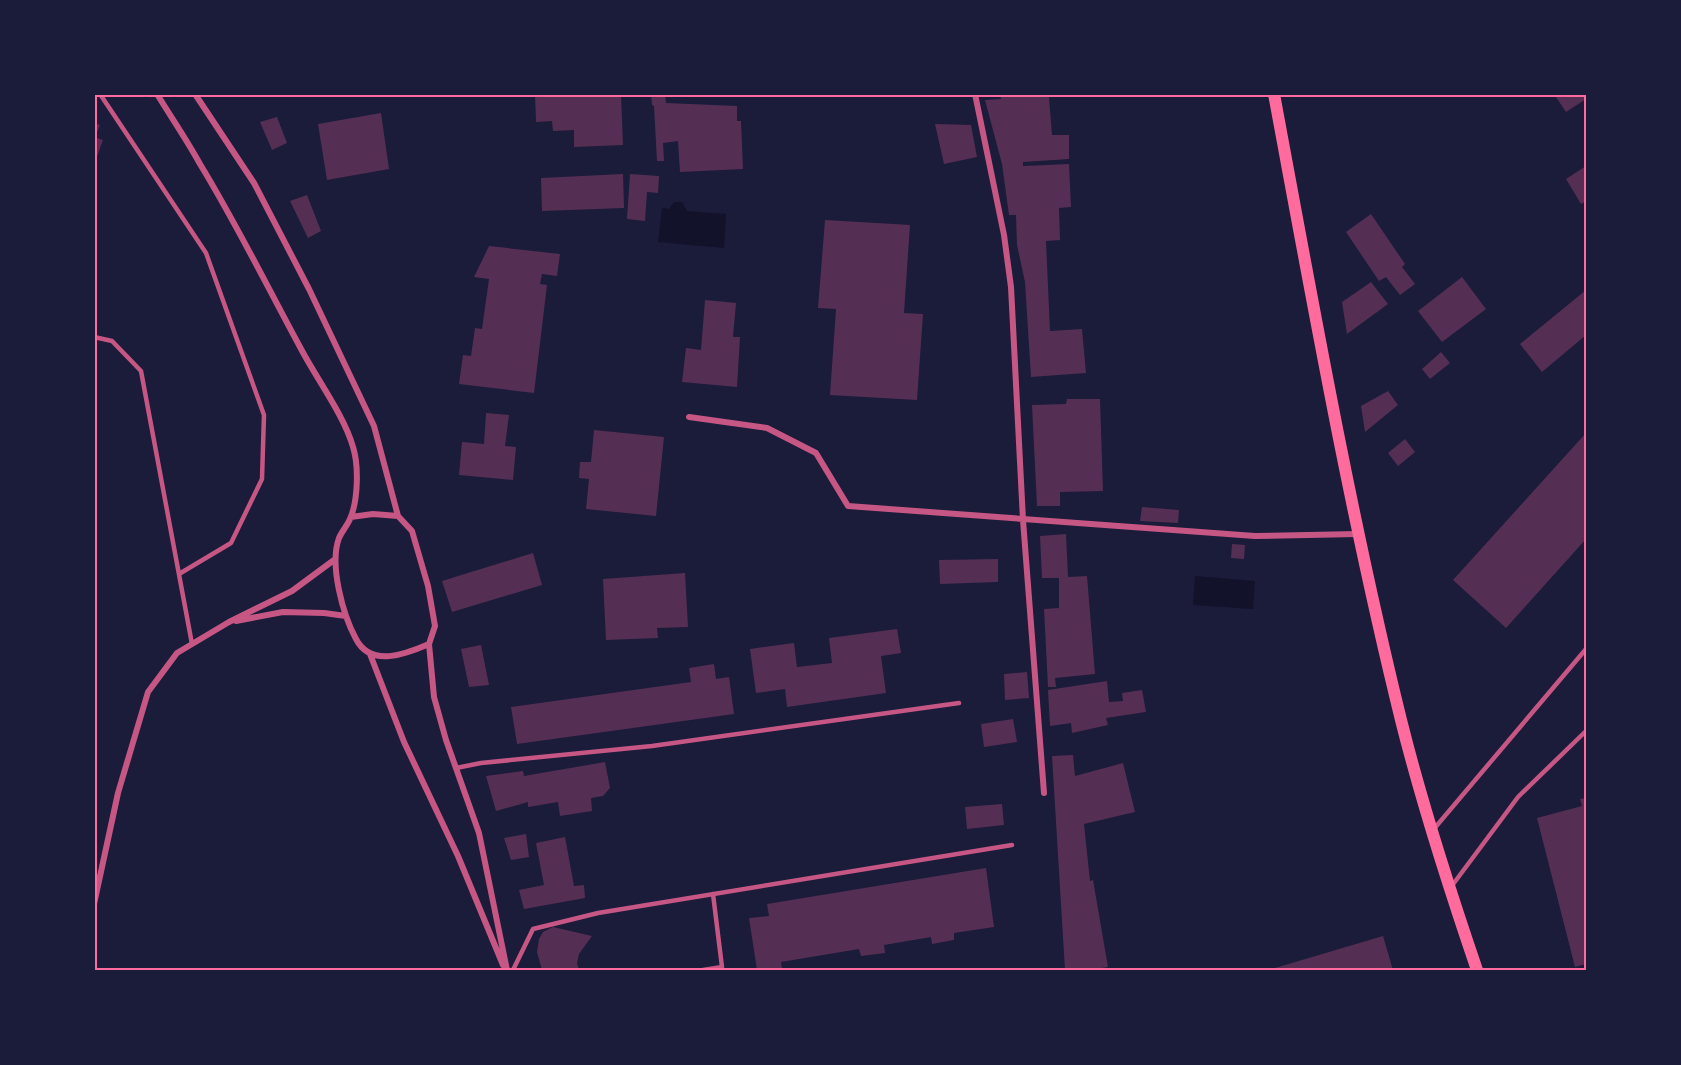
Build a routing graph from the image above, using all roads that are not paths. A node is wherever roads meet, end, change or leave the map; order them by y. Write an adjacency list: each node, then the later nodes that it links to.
1 (100, 94): 13 (lane)
2 (157, 94): 9 (street)
3 (195, 94): 8 (street)
4 (975, 94): 10 (street)
5 (1274, 94): 11 (main road)
6 (94, 337): 13 (lane)
7 (689, 417): 10 (street)
8 (398, 516): 9 (street); 17 (street)
9 (351, 517): 12 (street)
10 (1023, 520): 11 (street); 23 (street)
11 (1358, 534): 24 (main road)
12 (334, 560): 14 (street); 15 (street)
13 (179, 574): 16 (lane)
14 (346, 616): 15 (street); 19 (street)
15 (229, 622): 16 (street)
16 (192, 644): 28 (street)
17 (429, 644): 19 (street); 22 (street)
18 (1587, 650): 24 (lane)
19 (370, 654): 29 (street)
20 (959, 703): 22 (lane)
21 (1587, 731): 26 (lane)
22 (456, 768): 29 (street)
23 (1044, 793)
24 (1432, 832): 26 (main road)
25 (1012, 845): 27 (lane)
26 (1449, 889): 32 (main road)
27 (713, 894): 30 (lane); 31 (lane)
28 (94, 904)
29 (507, 970)
30 (513, 970)
31 (703, 970)
32 (1477, 970)

